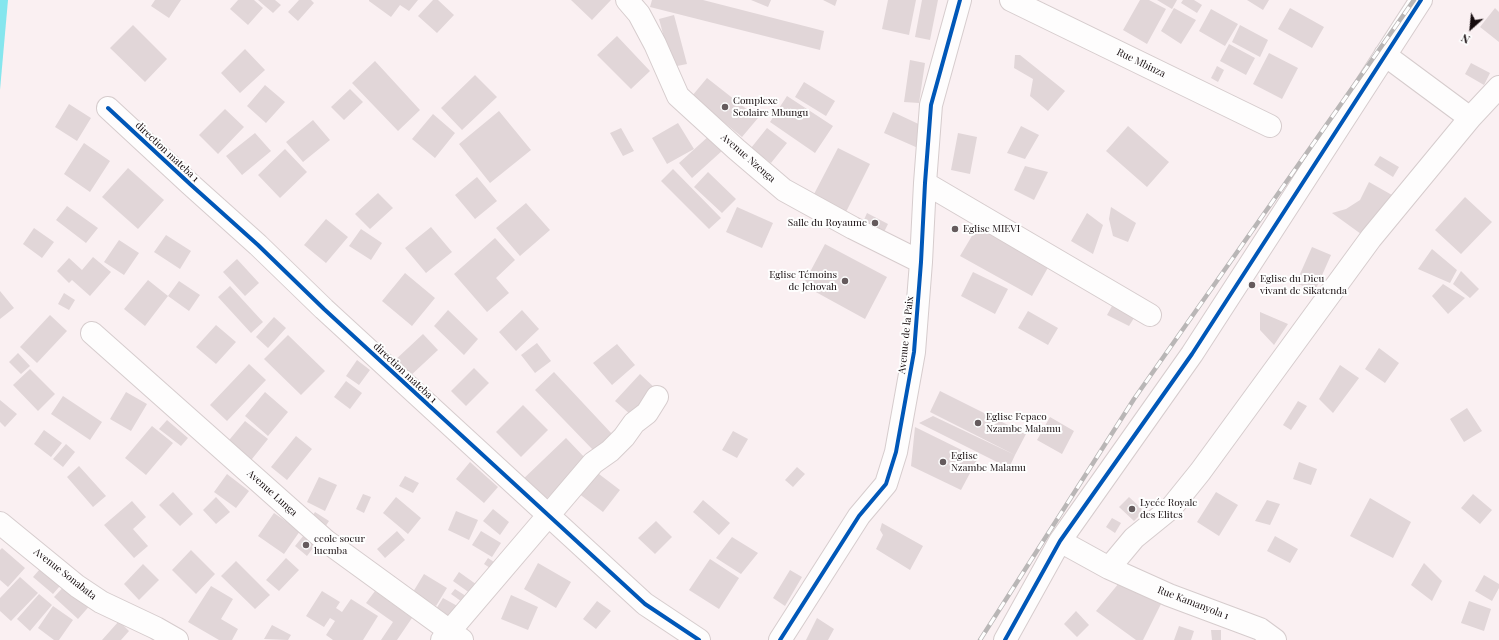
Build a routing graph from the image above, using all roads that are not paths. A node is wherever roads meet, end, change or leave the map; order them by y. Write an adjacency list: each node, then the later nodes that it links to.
1 (627, 0): 11 (street, Avenue Nzenga)
2 (960, 0): 10 (street, Avenue de la Paix)
3 (1011, 0): 9 (street, Rue Mbinza)
4 (1421, 0): 5 (street)
5 (1385, 56): 8 (street); 17 (street)
6 (1499, 87): 8 (street)
7 (108, 108): 15 (street, direction mateba 1)
8 (1470, 118): 18 (street)
9 (1270, 126)
10 (925, 183): 11 (street, Avenue de la Paix); 12 (street)
11 (921, 262): 22 (street, Avenue de la Paix)
12 (1150, 315)
13 (92, 333): 19 (street, Avenue Lunga)
14 (657, 397): 15 (street)
15 (549, 516): 19 (street); 21 (street, direction mateba 1)
16 (0, 523): 20 (street, Avenue Sonabata)
17 (1060, 541): 18 (street, Rue Kamanyola 1); 23 (street)
18 (1109, 568): 24 (street, Rue Kamanyola 1)
19 (451, 637)
20 (176, 640)
21 (699, 640)
22 (780, 640)
23 (1005, 640)
24 (1275, 640)

